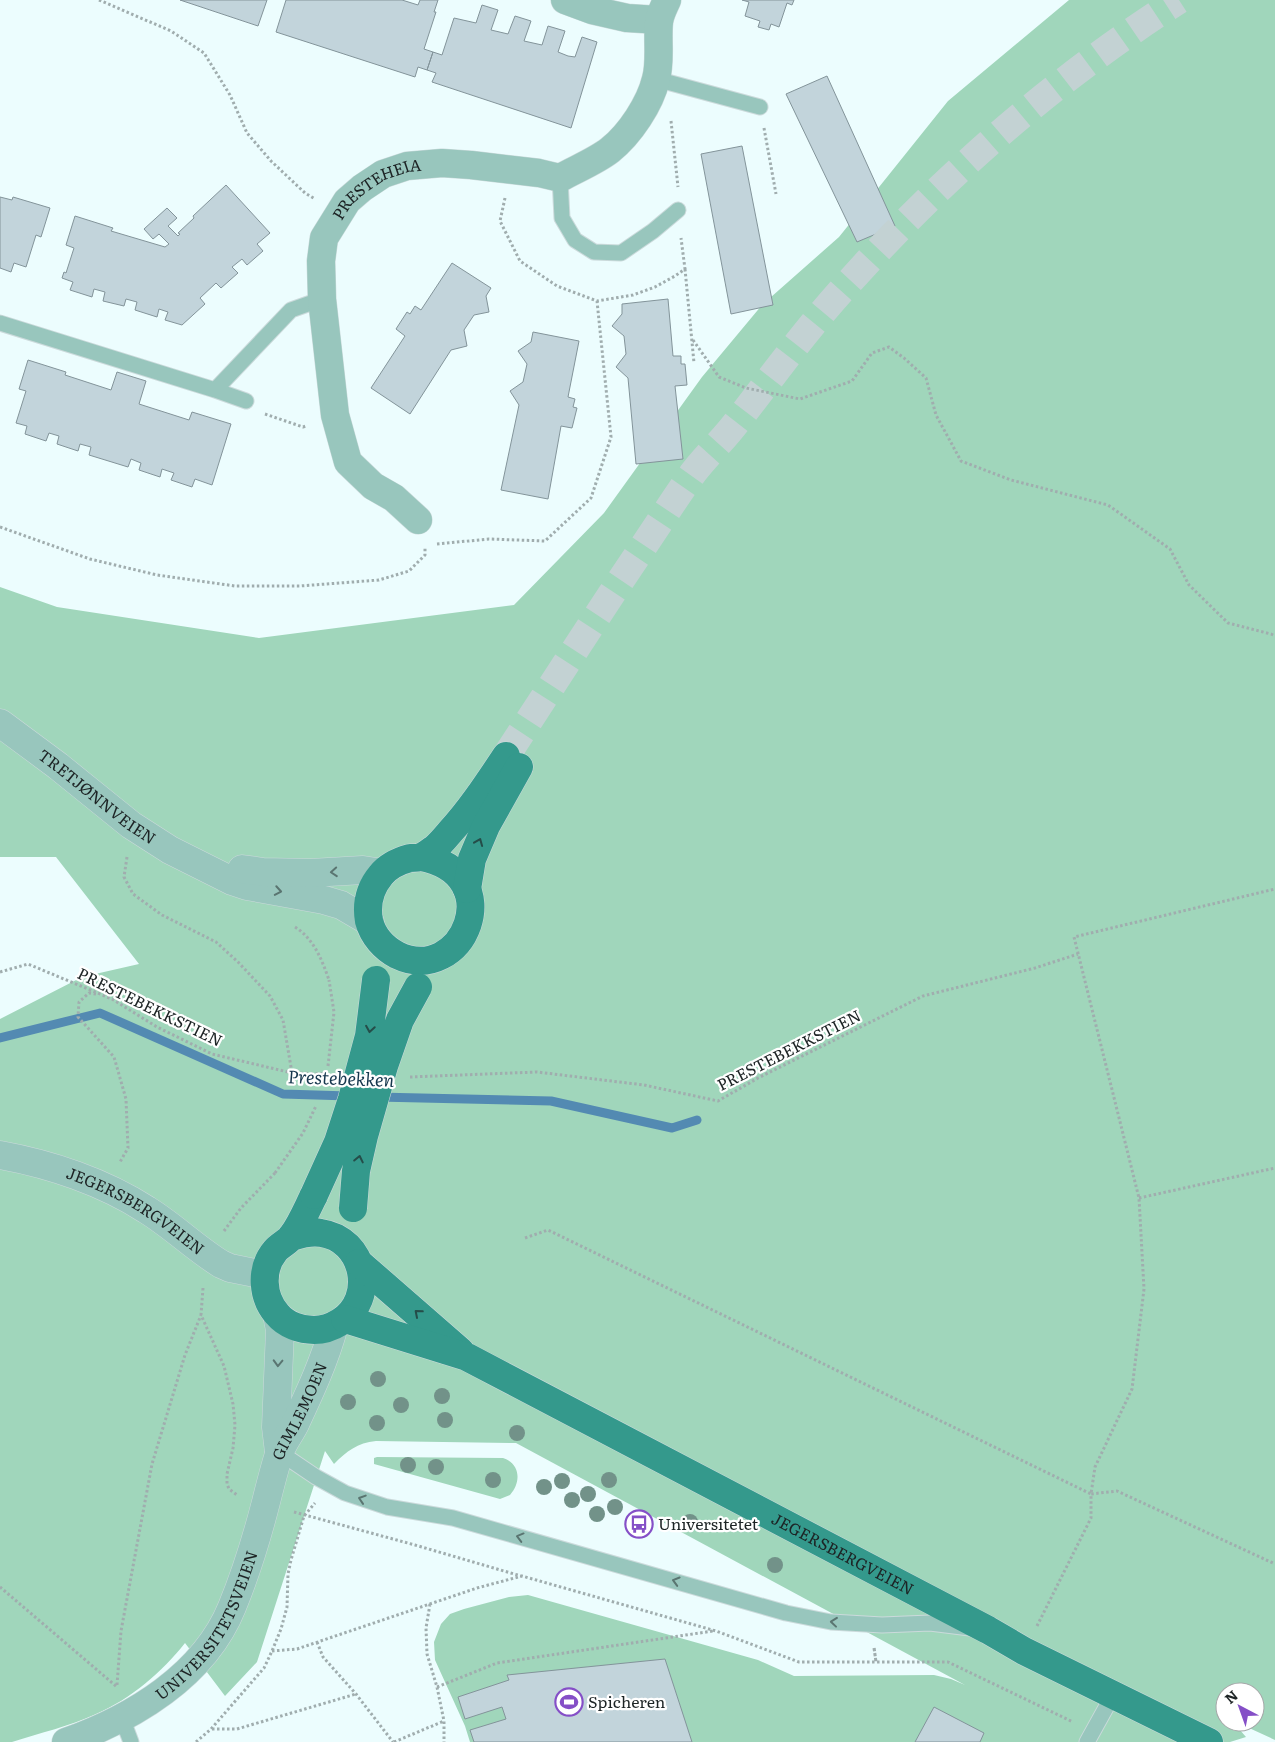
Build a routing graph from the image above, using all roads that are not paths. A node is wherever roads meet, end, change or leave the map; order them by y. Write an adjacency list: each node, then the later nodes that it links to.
1 (565, 0): 2 (street)
2 (663, 10): 3 (street)
3 (656, 79): 4 (lane); 5 (street)
4 (760, 107)
5 (560, 178): 6 (lane); 7 (street, PRESTEHEIA)
6 (678, 210)
7 (322, 299): 9 (lane); 11 (street, PRESTEHEIA)
8 (0, 322): 9 (lane)
9 (215, 390): 10 (lane)
10 (246, 401)
11 (422, 532)
12 (0, 723): 14 (street, TRETJØNNVEIEN)
13 (421, 857): 15 (main road); 16 (main road); 16 (main road, one-way to 13)
14 (200, 864): 15 (street, TRETJØNNVEIEN, one-way to 14); 17 (street, TRETJØNNVEIEN, one-way to 17)
15 (382, 873): 17 (main road)
16 (467, 889): 18 (main road)
17 (374, 930): 18 (main road); 20 (main road, one-way to 20, bridge)
18 (436, 958): 21 (main road, one-way to 18, bridge)
19 (0, 1155): 22 (street, JEGERSBERGVEIEN)
20 (291, 1238): 21 (main road); 22 (main road)
21 (354, 1255): 24 (main road); 25 (main road, JEGERSBERGVEIEN, one-way to 21)
22 (265, 1275): 23 (main road)
23 (278, 1315): 24 (main road); 26 (street, GIMLEMOEN, one-way to 26)
24 (340, 1322): 25 (main road, JEGERSBERGVEIEN); 26 (street, GIMLEMOEN)
25 (467, 1357): 27 (main road, JEGERSBERGVEIEN)
26 (288, 1458): 27 (lane, one-way to 26); 29 (street, UNIVERSITETSVEIEN)
27 (988, 1630): 28 (main road, JEGERSBERGVEIEN)
28 (1114, 1695): 31 (lane); 32 (main road, JEGERSBERGVEIEN)
29 (126, 1730): 30 (street, UNIVERSITETSVEIEN)
30 (66, 1742)
31 (1087, 1742)
32 (1209, 1742)

